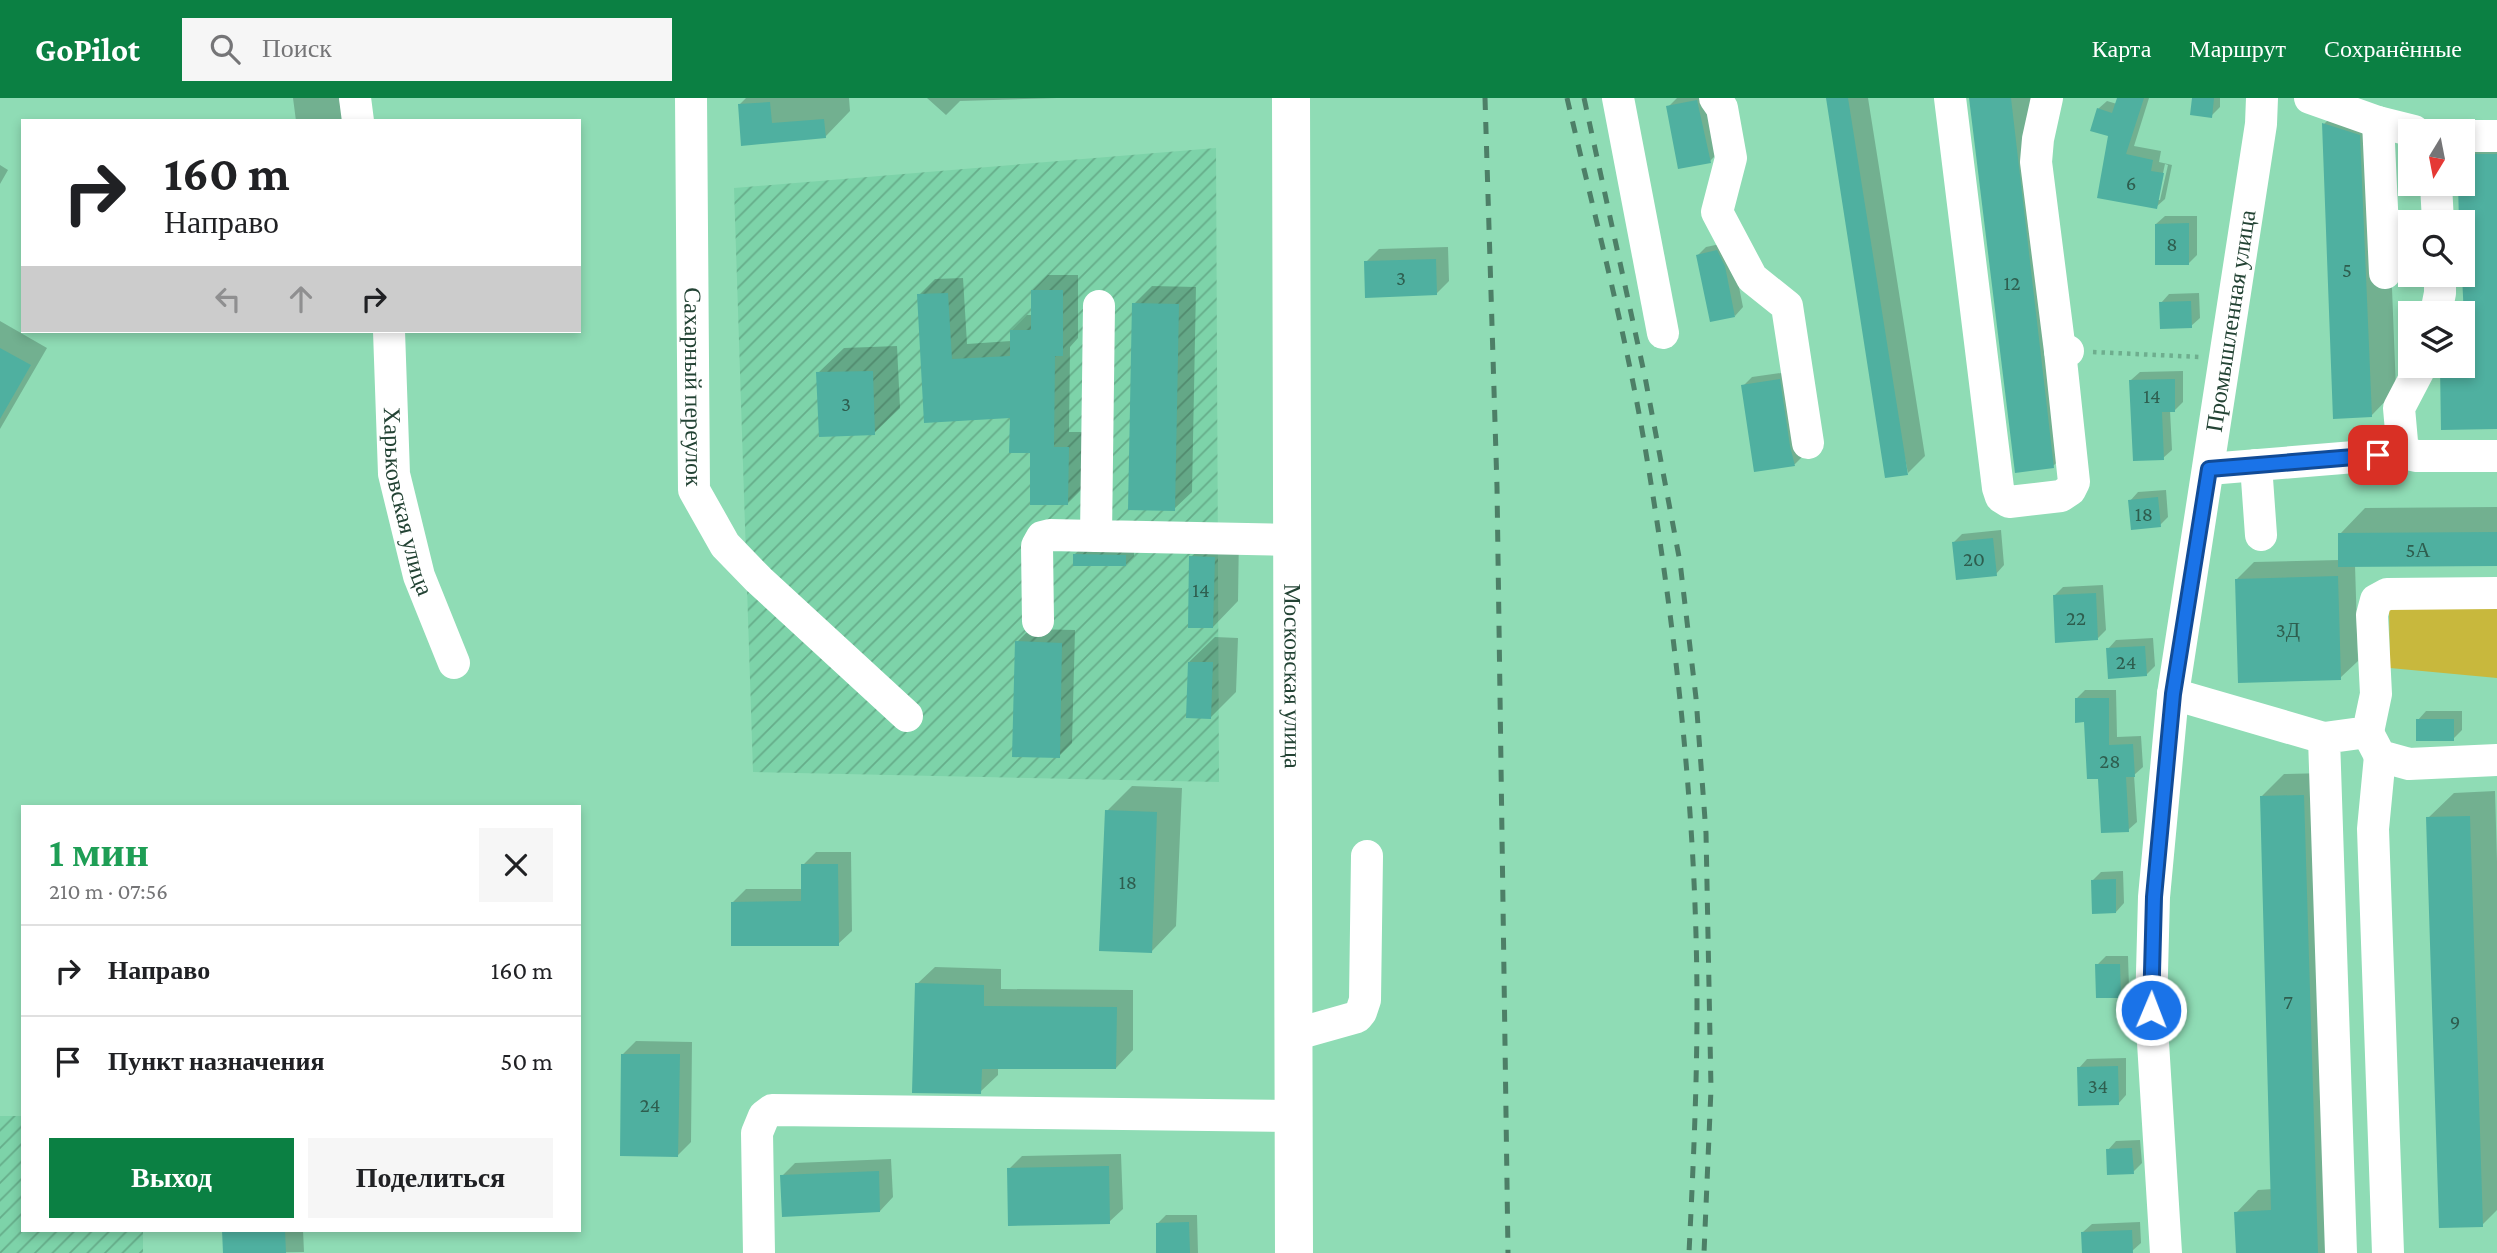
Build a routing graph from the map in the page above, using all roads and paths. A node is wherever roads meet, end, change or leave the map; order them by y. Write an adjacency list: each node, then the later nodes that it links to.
1 (355, 98): 10 (street)
2 (691, 98): 34 (street, Сахарный переулок)
3 (1291, 98): 29 (main road, Московская улица)
4 (1618, 98): 18 (street)
5 (1715, 98): 22 (street)
6 (1951, 98): 19 (street)
7 (2047, 98): 19 (street)
8 (2262, 98): 20 (street, Промышленная улица)
9 (2310, 98): 11 (street)
10 (359, 119)
11 (2378, 122): 12 (street); 15 (street)
12 (2398, 127)
13 (2475, 136): 14 (street)
14 (2497, 136)
15 (2385, 273)
16 (1099, 306): 28 (street)
17 (389, 333): 32 (street, Харьковская улица)
18 (1663, 333)
19 (2064, 351): 20 (path)
20 (2226, 358): 26 (street, Промышленная улица)
21 (2415, 378): 23 (street)
22 (1808, 443)
23 (2403, 453): 24 (street); 25 (street)
24 (2497, 456)
25 (2256, 465): 26 (street); 27 (street)
26 (2209, 469): 33 (street, Промышленная улица)
27 (2260, 535)
28 (1096, 536): 29 (street); 31 (street)
29 (1292, 540): 39 (main road, Московская улица)
30 (2497, 593): 36 (street)
31 (1038, 621)
32 (454, 663)
33 (2173, 694): 35 (street); 43 (street, Промышленная улица)
34 (907, 716)
35 (2324, 738): 36 (street); 44 (street)
36 (2374, 744): 37 (street); 45 (street)
37 (2497, 760)
38 (1367, 856): 39 (street)
39 (1293, 1035): 40 (main road, Московская улица)
40 (1293, 1115): 41 (street); 42 (main road, Московская улица)
41 (759, 1253)
42 (1294, 1253)
43 (2166, 1253)
44 (2341, 1253)
45 (2388, 1253)

